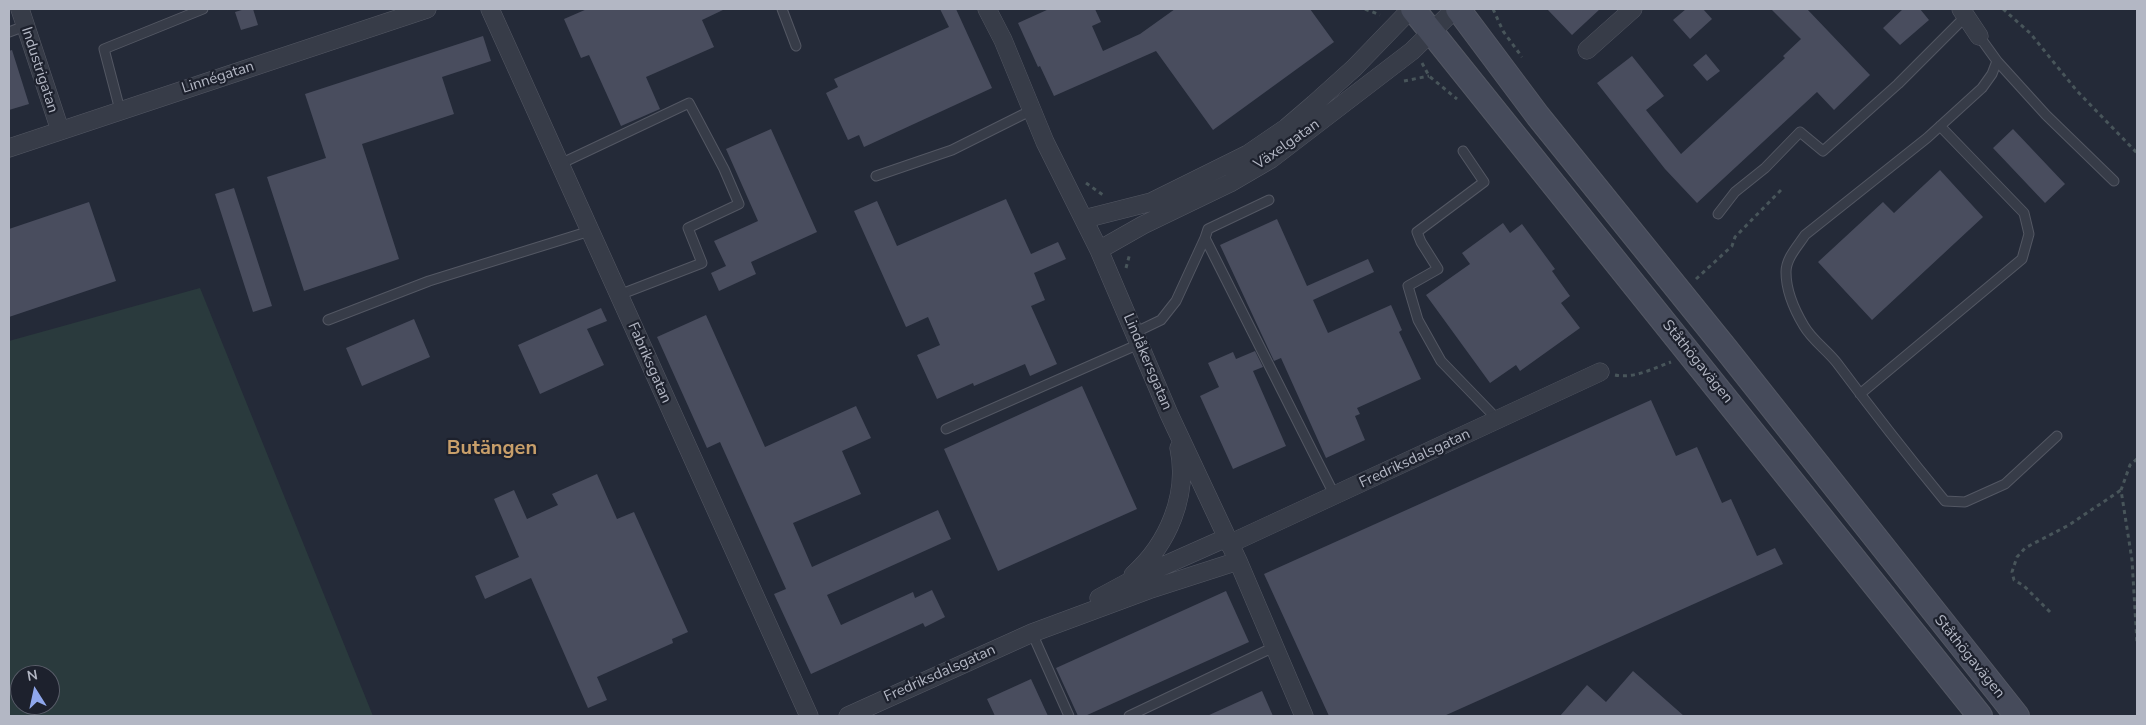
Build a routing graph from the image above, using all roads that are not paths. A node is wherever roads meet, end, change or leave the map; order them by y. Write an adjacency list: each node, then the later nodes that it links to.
1 (20, 9): 11 (street, Industrigatan)
2 (203, 9): 17 (lane)
3 (427, 9): 17 (street, Linnégatan)
4 (490, 9): 23 (street, Fabriksgatan)
5 (782, 9): 14 (lane)
6 (988, 9): 18 (street, Lindåkersgatan)
7 (1412, 9): 12 (main road, Ståthögavägen); 28 (street, Växelgatan)
8 (1456, 9): 12 (street, Växelgatan); 53 (main road, Ståthögavägen)
9 (1633, 9): 15 (street)
10 (1964, 12): 13 (street); 27 (lane)
11 (17, 29): 20 (street, Industrigatan)
12 (1431, 33): 31 (street, Växelgatan); 52 (main road, Ståthögavägen)
13 (1980, 36): 16 (lane)
14 (796, 46)
15 (1588, 50)
16 (1997, 61): 19 (lane); 25 (lane)
17 (120, 110): 20 (street, Linnégatan)
18 (1032, 110): 24 (lane); 28 (street, Lindåkersgatan)
19 (1940, 126): 36 (lane); 36 (lane)
20 (60, 130): 21 (street, Linnégatan)
21 (9, 148)
22 (1462, 151): 38 (lane)
23 (560, 164): 29 (street, Fabriksgatan); 32 (lane)
24 (876, 176)
25 (2114, 181)
26 (1269, 200): 30 (lane)
27 (1718, 214)
28 (1084, 219): 31 (street, Lindåkersgatan)
29 (590, 231): 32 (street, Fabriksgatan); 33 (lane)
30 (1205, 238): 34 (lane); 41 (lane)
31 (1099, 250): 34 (street, Lindåkersgatan)
32 (619, 295): 47 (street, Fabriksgatan)
33 (328, 320)
34 (1137, 338): 37 (street, Lindåkersgatan); 39 (lane)
35 (1600, 372): 38 (street, Fredriksdalsgatan)
36 (1860, 394): 40 (lane)
37 (1169, 414): 42 (street, Lindåkersgatan); 44 (street, Fredriksdalsgatan)
38 (1498, 420): 41 (street, Fredriksdalsgatan)
39 (946, 429)
40 (2057, 436)
41 (1335, 496): 42 (street, Fredriksdalsgatan)
42 (1228, 541): 43 (street, Lindåkersgatan); 44 (street, Fredriksdalsgatan)
43 (1238, 561): 45 (street, Fredriksdalsgatan); 46 (street, Lindåkersgatan)
44 (1120, 586): 45 (street, Fredriksdalsgatan)
45 (1032, 633): 48 (street, Fredriksdalsgatan); 49 (lane)
46 (1274, 647): 50 (lane); 51 (street, Lindåkersgatan)
47 (809, 716)
48 (848, 716)
49 (1069, 716)
50 (1129, 716)
51 (1304, 716)
52 (1980, 716)
53 (2017, 716)

